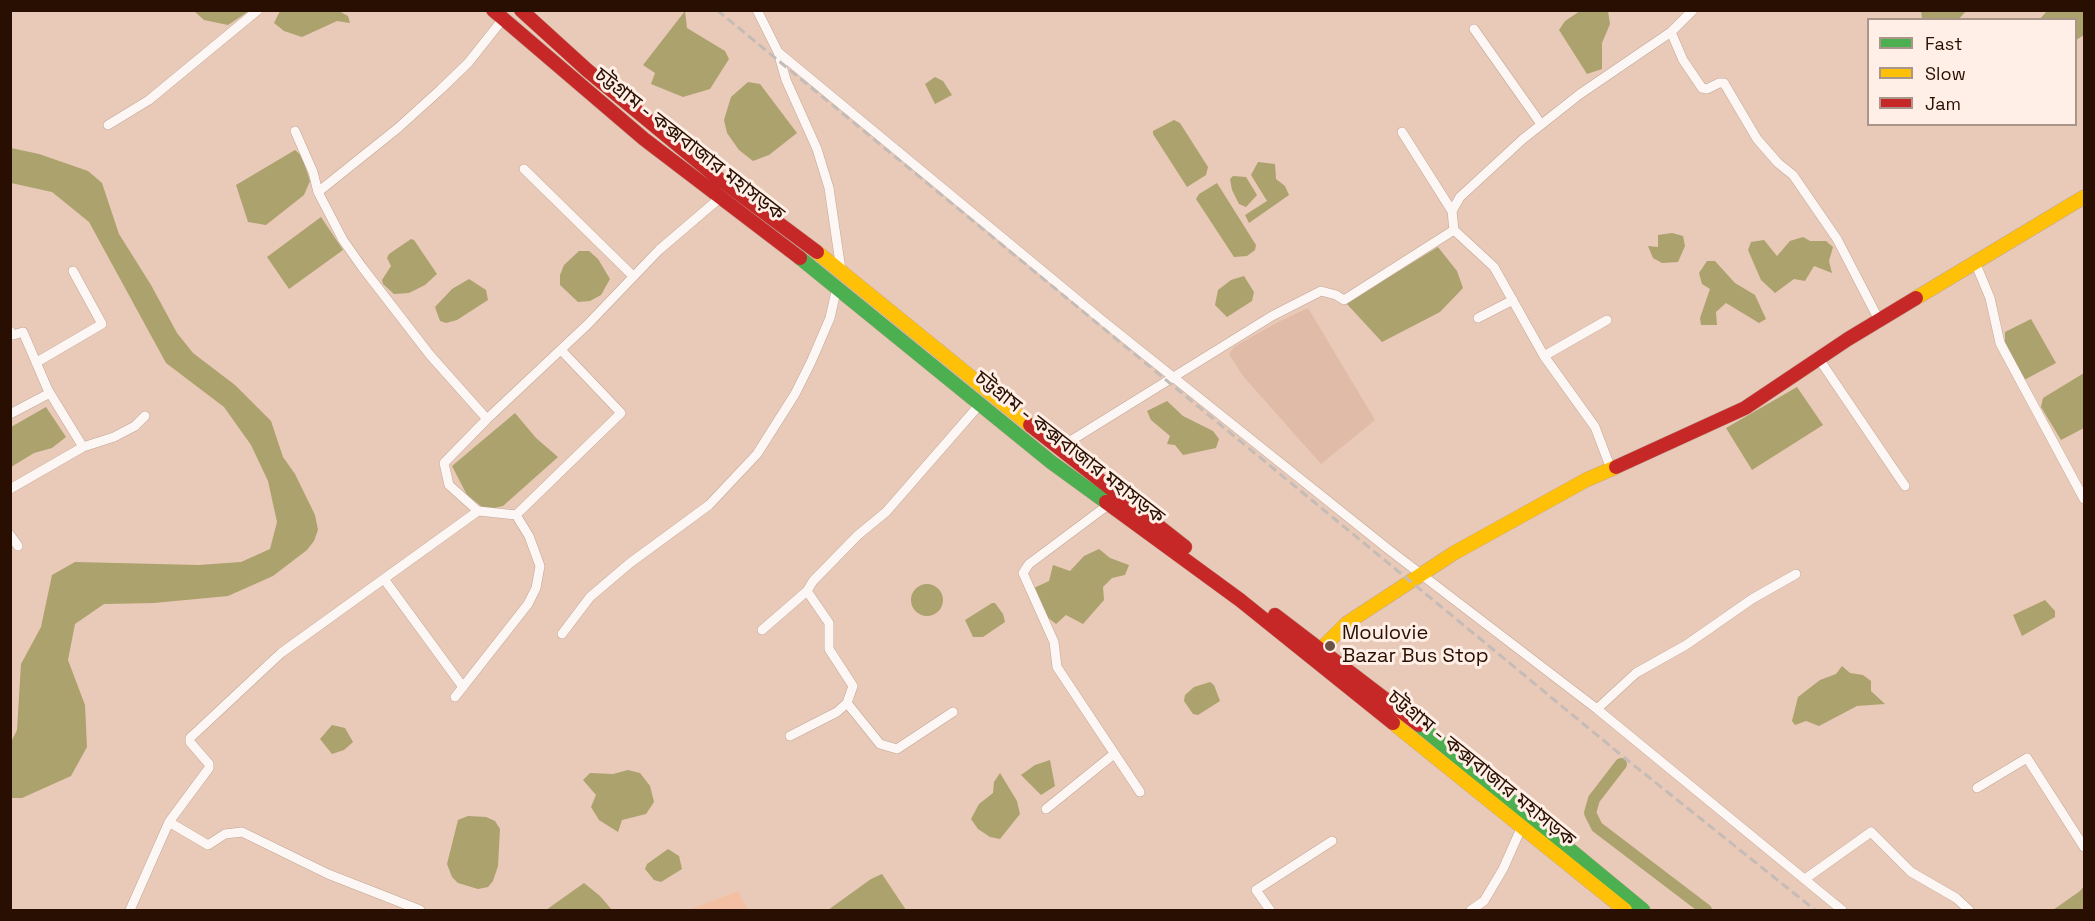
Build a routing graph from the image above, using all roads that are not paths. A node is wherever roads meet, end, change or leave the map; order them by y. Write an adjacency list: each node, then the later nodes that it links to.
1 (258, 10): 10 (street)
2 (521, 10): 20 (main road, চট্টগ্রাম - কক্সবাজার মহাসড়ক)
3 (757, 10): 8 (street)
4 (1693, 10): 7 (street)
5 (498, 15): 14 (street); 15 (main road, চট্টগ্রাম - কক্সবাজার মহাসড়ক)
6 (1474, 29): 9 (street)
7 (1671, 32): 9 (street); 27 (street)
8 (778, 52): 20 (street); 33 (street)
9 (1541, 124): 17 (street)
10 (108, 125)
11 (295, 131): 14 (street)
12 (1402, 132): 17 (street)
13 (524, 169): 22 (street)
14 (318, 192): 39 (street)
15 (721, 197): 22 (street); 23 (main road, চট্টগ্রাম - কক্সবাজার মহাসড়ক)
16 (2085, 197): 19 (main road)
17 (1452, 211): 18 (street)
18 (1454, 230): 24 (street); 33 (street)
19 (1975, 262): 27 (main road); 45 (street)
20 (841, 270): 23 (street); 34 (main road, চট্টগ্রাম - কক্সবাজার মহাসড়ক)
21 (73, 271): 32 (street)
22 (633, 276): 29 (street)
23 (837, 288): 36 (main road, চট্টগ্রাম - কক্সবাজার মহাসড়ক); 56 (street)
24 (1513, 300): 25 (street); 30 (street)
25 (1478, 318)
26 (1607, 320): 30 (street)
27 (1880, 320): 31 (main road)
28 (10, 331): 32 (street)
29 (561, 350): 39 (street); 48 (street)
30 (1544, 356): 42 (street)
31 (1819, 359): 42 (main road); 43 (street)
32 (37, 362): 35 (street)
33 (1174, 378): 41 (street); 51 (street)
34 (990, 392): 36 (street); 41 (main road, চট্টগ্রাম - কক্সবাজার মহাসড়ক)
35 (50, 393): 37 (street); 40 (street)
36 (980, 404): 46 (main road, চট্টগ্রাম - কক্সবাজার মহাসড়ক); 54 (street)
37 (10, 414)
38 (145, 416): 40 (street)
39 (487, 419): 47 (street)
40 (83, 447): 44 (street)
41 (1059, 448): 57 (main road, চট্টগ্রাম - কক্সবাজার মহাসড়ক)
42 (1611, 469): 51 (main road)
43 (1905, 486)
44 (10, 489)
45 (2085, 499)
46 (1108, 505): 57 (main road, চট্টগ্রাম - কক্সবাজার মহাসড়ক); 64 (street)
47 (478, 511): 48 (street); 53 (street)
48 (516, 515): 58 (street)
49 (10, 535): 50 (street)
50 (18, 546)
51 (1420, 573): 57 (main road); 61 (street)
52 (1796, 574): 61 (street)
53 (384, 579): 58 (street); 69 (street)
54 (807, 591): 55 (street); 60 (street)
55 (762, 630)
56 (562, 633)
57 (1316, 654): 68 (main road, চট্টগ্রাম - কক্সবাজার মহাসড়ক)
58 (463, 687): 59 (street)
59 (455, 697)
60 (847, 703): 62 (street); 63 (street)
61 (1597, 709): 72 (street)
62 (953, 712)
63 (790, 736)
64 (1114, 754): 66 (street); 67 (street)
65 (1977, 788): 71 (street)
66 (1140, 792)
67 (1046, 808)
68 (1526, 820): 76 (street); 77 (main road, চট্টগ্রাম - কক্সবাজার মহাসড়ক); 78 (main road, চট্টগ্রাম - কক্সবাজার মহাসড়ক)
69 (169, 822): 73 (street); 74 (street)
70 (1332, 841): 75 (street)
71 (2085, 847)
72 (1805, 879): 79 (street); 80 (street)
73 (130, 910)
74 (420, 910)
75 (1270, 910)
76 (1471, 910)
77 (1625, 910)
78 (1643, 910)
79 (1842, 910)
80 (1969, 910)

